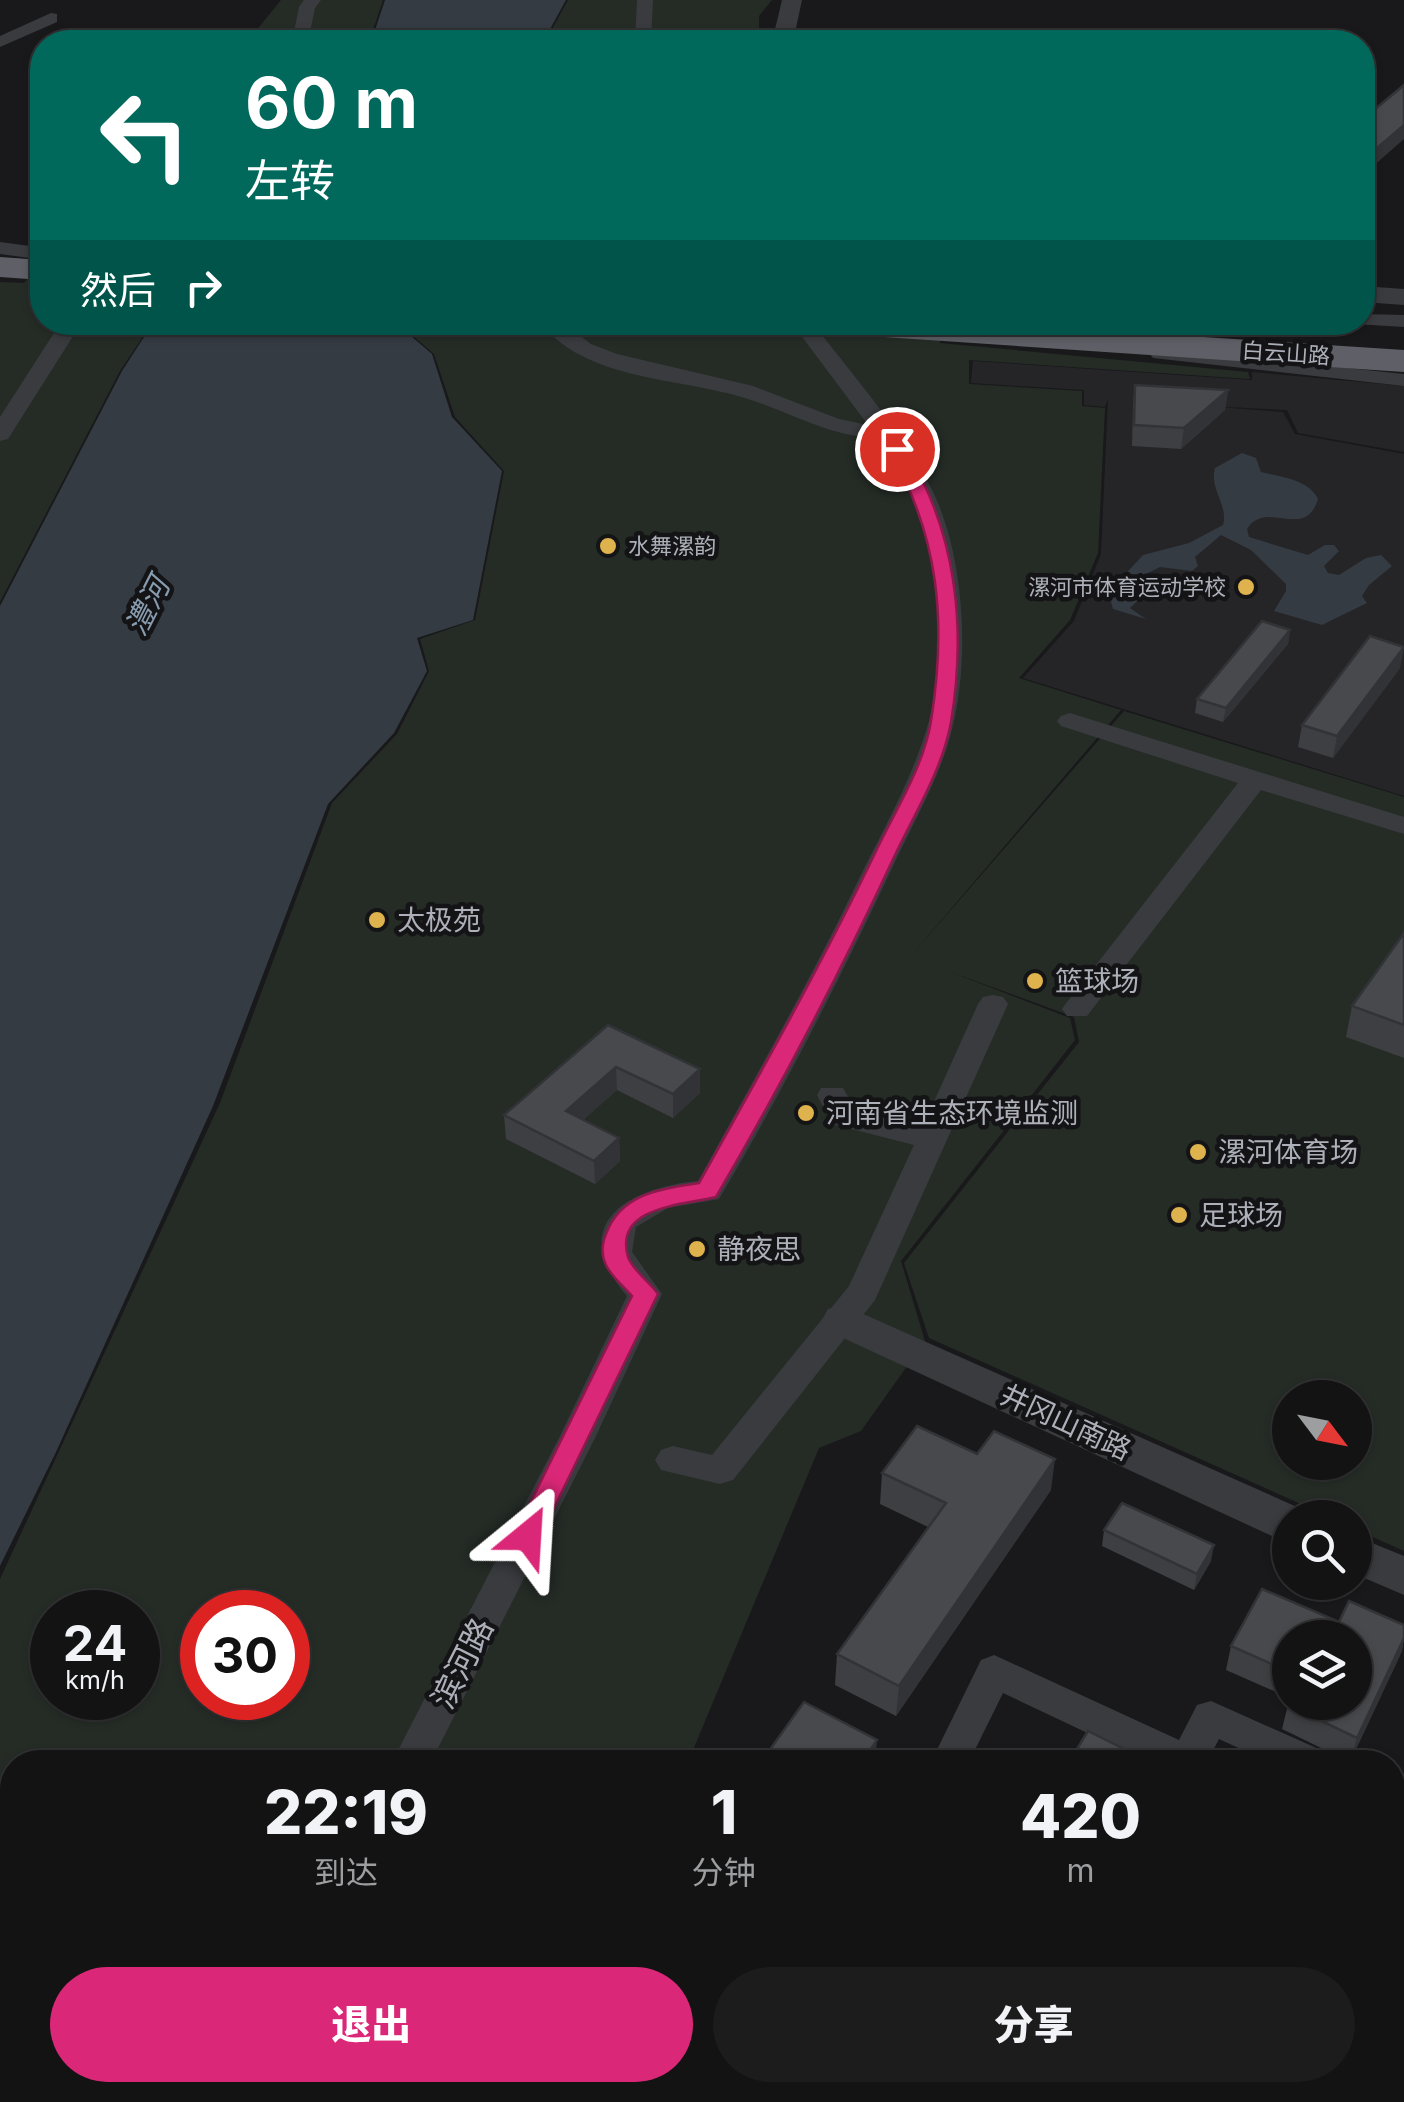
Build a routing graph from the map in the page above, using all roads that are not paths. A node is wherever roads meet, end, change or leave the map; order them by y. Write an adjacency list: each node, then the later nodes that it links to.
1 (313, 0): 5 (street)
2 (645, 0): 6 (street)
3 (792, 0): 7 (street)
4 (51, 18): 8 (street)
5 (302, 30)
6 (644, 30)
7 (786, 30)
8 (0, 42)
9 (1375, 295): 10 (street)
10 (1404, 297)
11 (1375, 320): 12 (street)
12 (1404, 321)
13 (64, 335): 23 (street)
14 (562, 335): 22 (street)
15 (810, 335): 22 (street)
16 (976, 335): 21 (street)
17 (1007, 335): 20 (highway, 白云山路)
18 (1321, 335): 19 (highway, 白云山路)
19 (1404, 340)
20 (1404, 360)
21 (1404, 380)
22 (885, 432): 36 (street, 滨河路)
23 (0, 434)
24 (1070, 721): 25 (street)
25 (1255, 779): 26 (street); 28 (street)
26 (1404, 826)
27 (994, 1004): 30 (street)
28 (1077, 1009)
29 (832, 1094): 30 (street)
30 (933, 1139): 31 (street)
31 (843, 1320): 32 (street); 33 (street, 井冈山南路)
32 (673, 1460)
33 (1272, 1516)
34 (1372, 1562): 35 (street)
35 (1404, 1576)
36 (418, 1750)
37 (956, 1750): 38 (street)
38 (1162, 1750)
39 (1193, 1750): 40 (street)
40 (1281, 1750)

